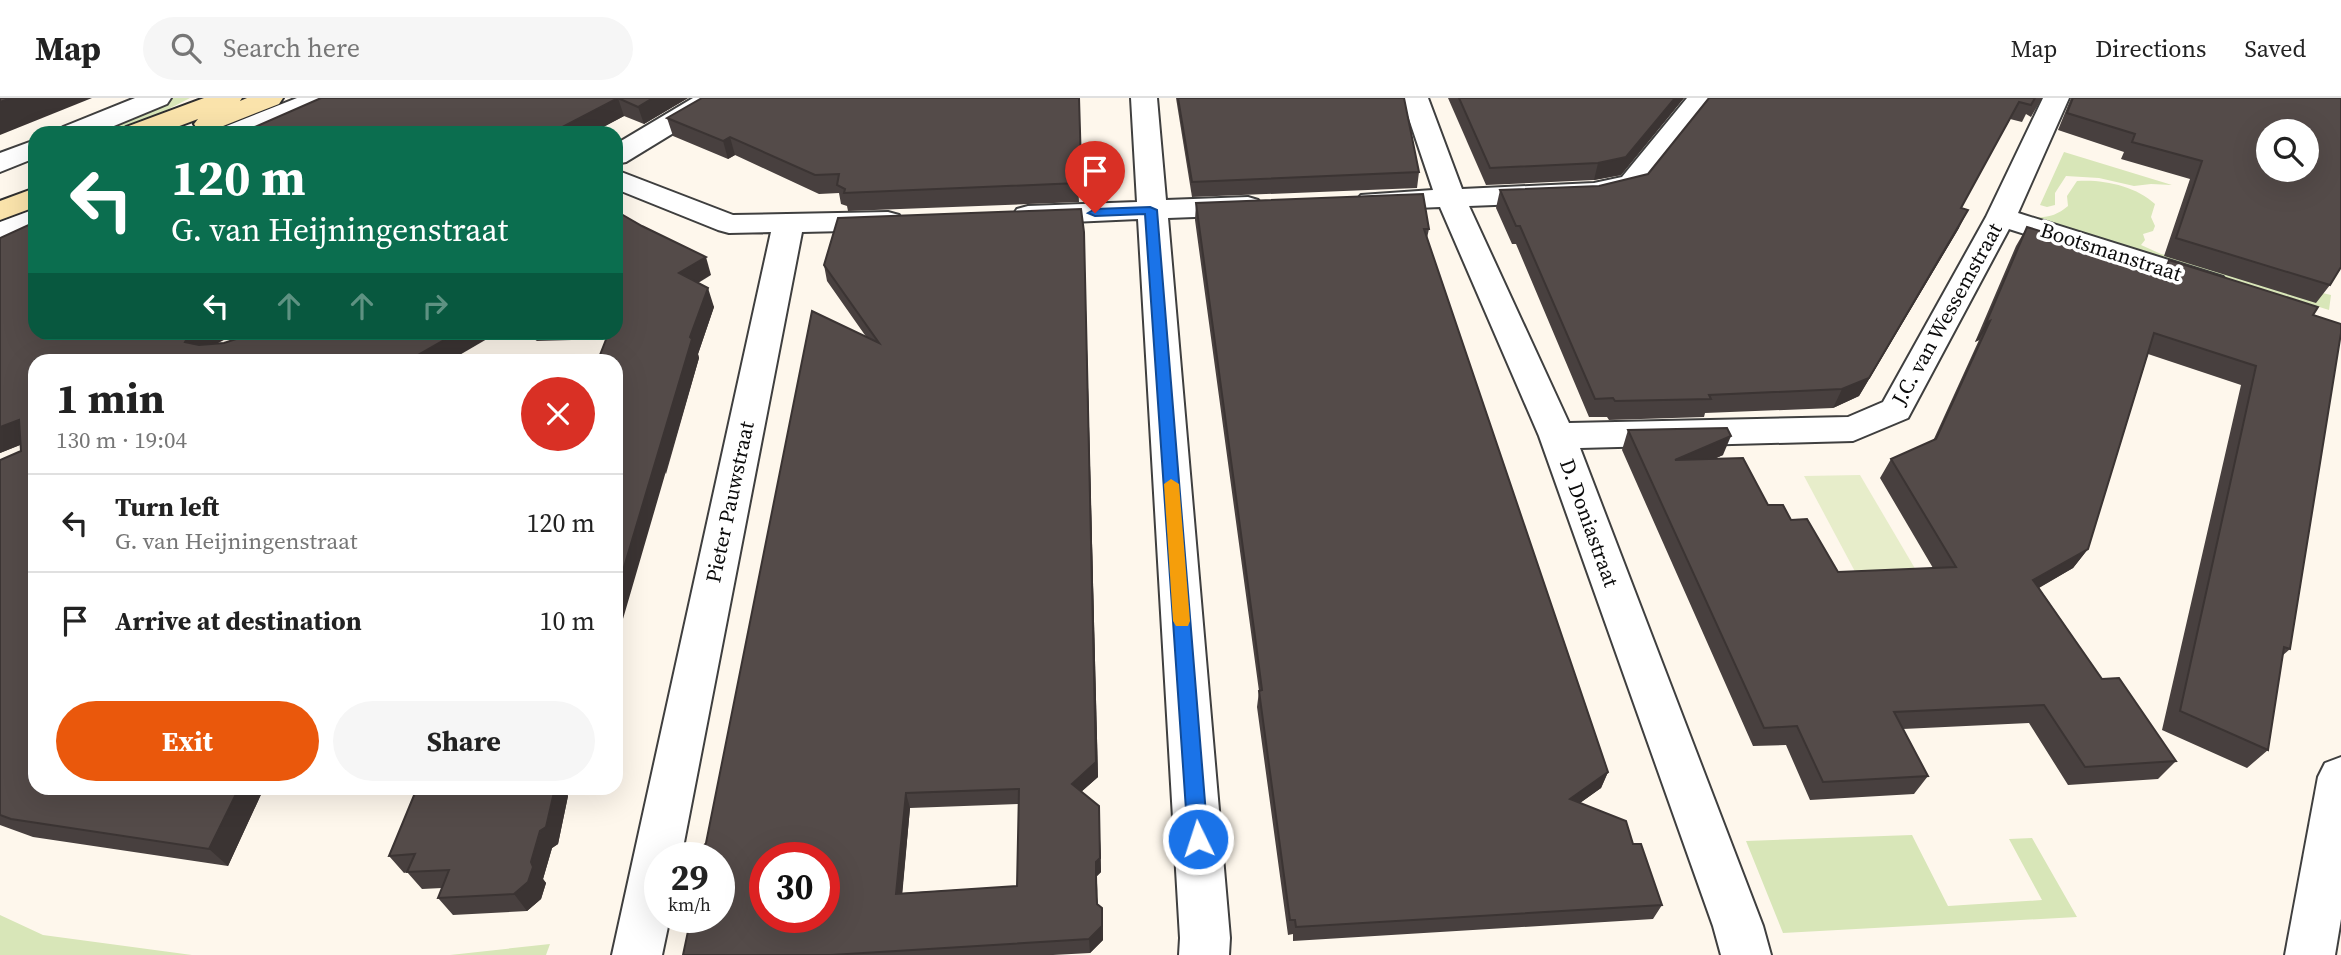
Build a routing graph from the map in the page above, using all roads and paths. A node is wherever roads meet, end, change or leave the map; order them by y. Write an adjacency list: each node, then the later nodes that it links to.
1 (158, 98): 10 (street)
2 (229, 98): 11 (main road)
3 (270, 98): 12 (main road)
4 (321, 98): 13 (street)
5 (712, 98): 15 (street)
6 (1144, 98): 24 (street)
7 (1415, 98): 20 (street, D. Doniastraat)
8 (1702, 98): 20 (street)
9 (2056, 98): 27 (street, J.C. van Wessemstraat)
10 (90, 126)
11 (155, 126)
12 (204, 126)
13 (251, 126)
14 (28, 151): 16 (street)
15 (623, 152)
16 (0, 163)
17 (28, 174): 19 (main road)
18 (623, 182): 30 (street)
19 (0, 184)
20 (1450, 197): 22 (street); 33 (street, D. Doniastraat)
21 (28, 200): 25 (main road)
22 (1339, 202)
23 (1271, 205): 24 (street)
24 (1150, 210): 26 (street); 37 (street)
25 (0, 211)
26 (997, 217)
27 (2001, 217): 32 (street, Bootsmanstraat); 33 (street, J.C. van Wessemstraat)
28 (913, 220): 30 (street)
29 (28, 221): 31 (street)
30 (788, 225): 36 (street, Pieter Pauwstraat)
31 (0, 233)
32 (2236, 292)
33 (1557, 436): 35 (street, D. Doniastraat)
34 (2341, 777): 38 (street)
35 (1736, 954)
36 (637, 955)
37 (1204, 955)
38 (2310, 955)

